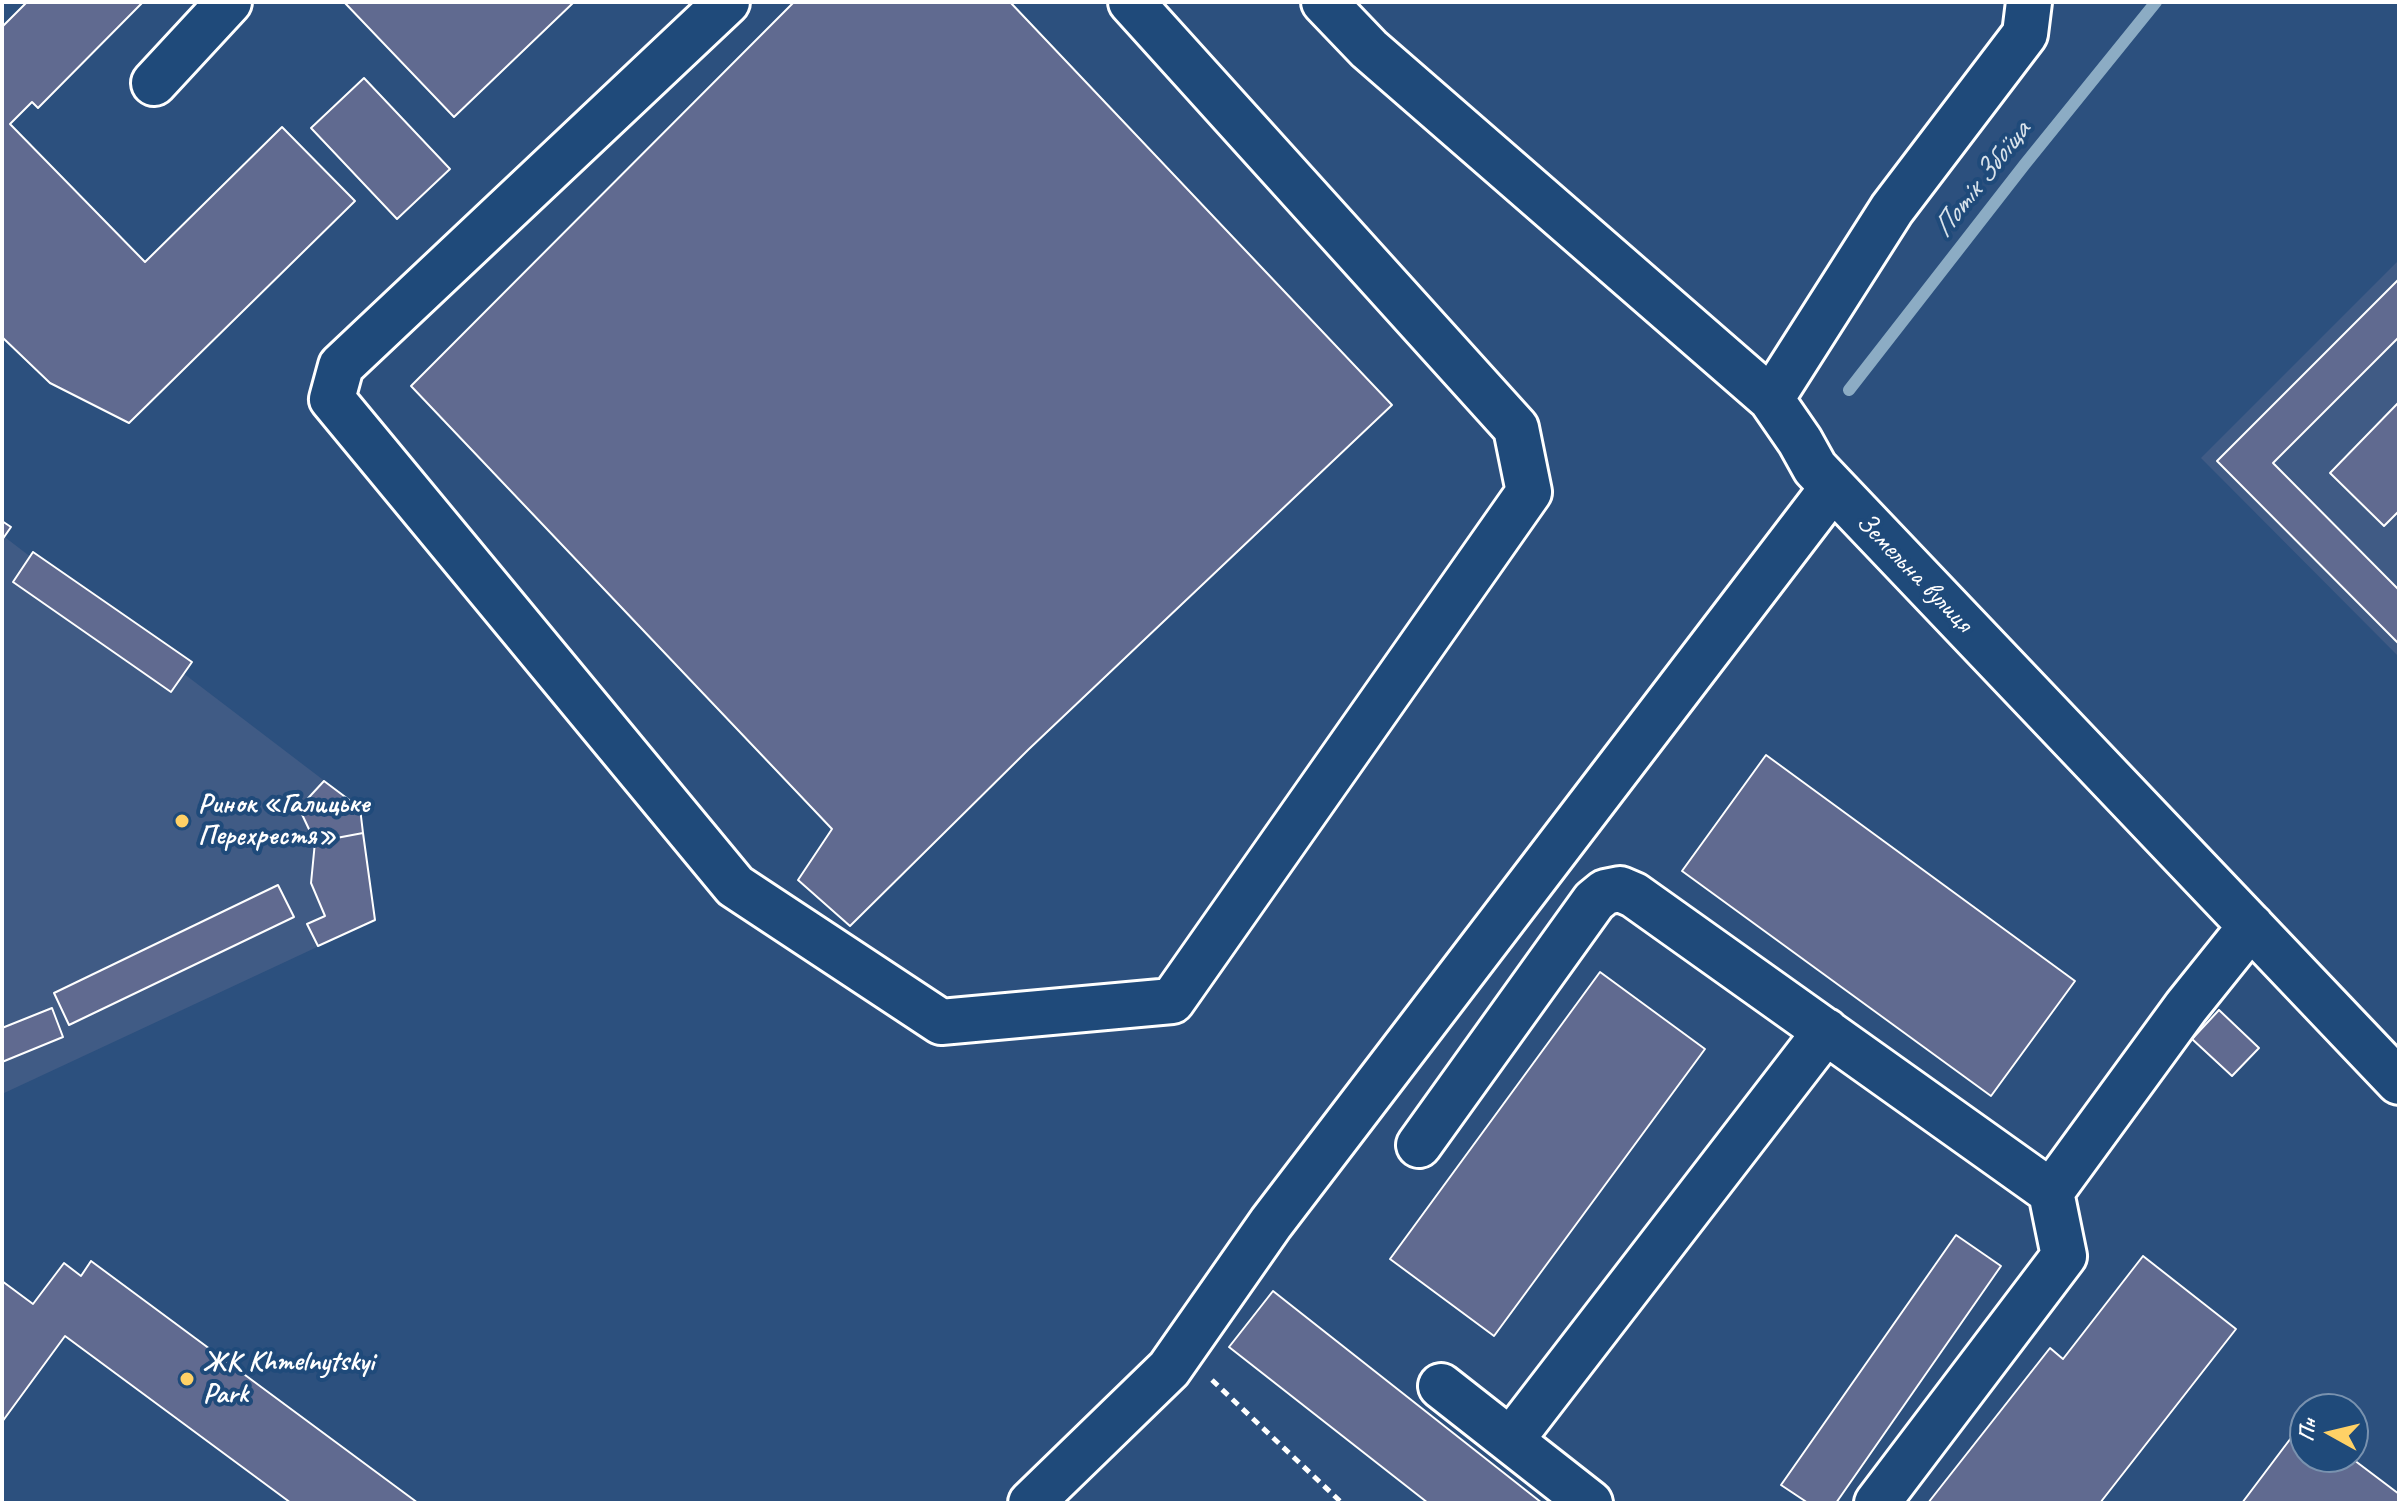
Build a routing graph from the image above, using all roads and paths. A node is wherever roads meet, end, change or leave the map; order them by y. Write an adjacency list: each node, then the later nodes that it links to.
1 (229, 2): 6 (street)
2 (727, 2): 3 (street)
3 (1131, 2)
4 (1324, 2): 7 (street, Земельна вулиця)
5 (2035, 13): 7 (street)
6 (154, 83)
7 (1771, 399): 8 (street, Земельна вулиця)
8 (1833, 487): 9 (street, Земельна вулиця); 14 (street)
9 (2251, 926): 11 (street, Земельна вулиця); 13 (street)
10 (1826, 1031): 12 (street); 13 (street); 16 (street)
11 (2399, 1082)
12 (1419, 1145)
13 (2051, 1192): 20 (street)
14 (1181, 1351): 17 (street); 18 (path)
15 (1441, 1386): 16 (street)
16 (1511, 1440): 19 (street)
17 (1031, 1503)
18 (1342, 1503)
19 (1590, 1503)
20 (1877, 1503)

